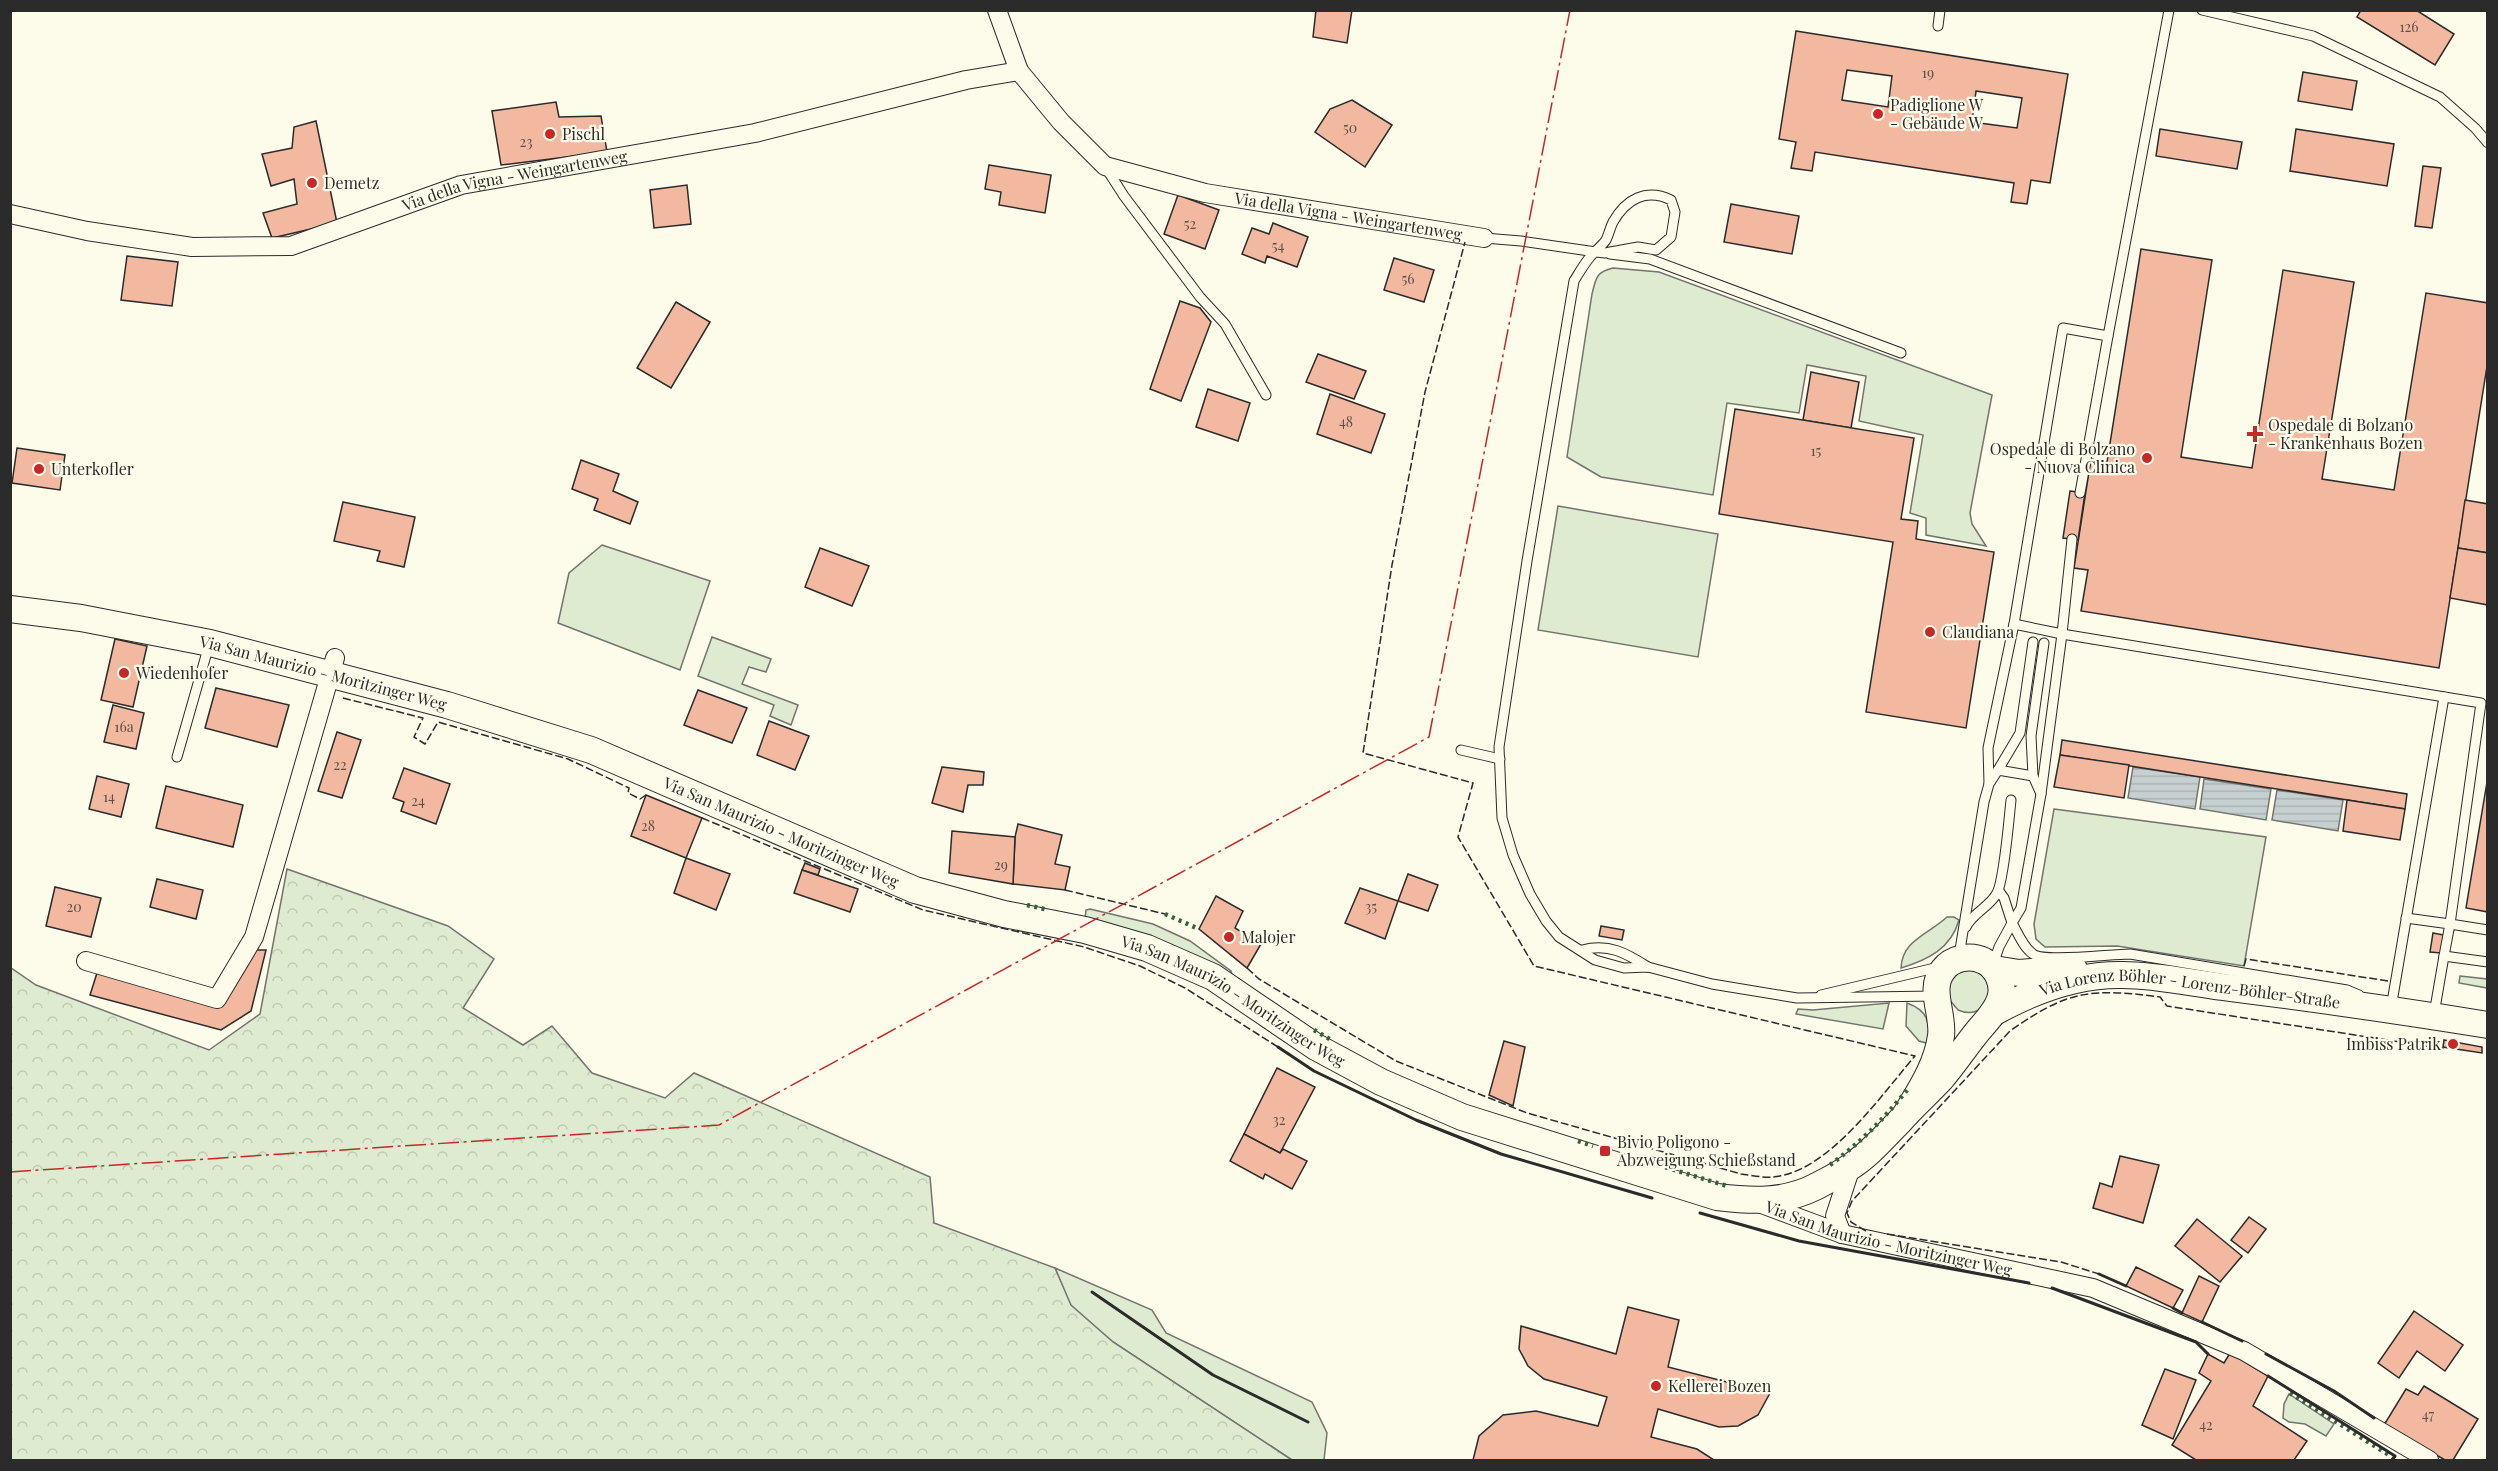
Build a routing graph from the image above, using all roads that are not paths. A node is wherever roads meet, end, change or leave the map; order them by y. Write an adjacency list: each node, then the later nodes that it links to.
1 (997, 10): 6 (street, Via della Vigna - Weingartenweg)
2 (1940, 10): 5 (lane)
3 (2169, 10): 12 (lane)
4 (2202, 10): 7 (lane)
5 (1938, 26)
6 (1019, 71): 8 (street, Via della Vigna - Weingartenweg); 9 (street, Via della Vigna - Weingartenweg)
7 (2487, 143)
8 (1105, 166): 10 (street, Via della Vigna - Weingartenweg); 14 (lane, Via della Vigna - Weingartenweg)
9 (10, 213)
10 (1484, 238): 11 (lane, Via della Vigna - Weingartenweg)
11 (1600, 252): 11 (lane); 13 (lane, Via della Vigna - Weingartenweg); 27 (lane)
12 (2108, 336): 15 (lane); 18 (lane)
13 (1901, 353)
14 (1266, 395)
15 (2080, 492)
16 (2072, 539): 19 (lane)
17 (10, 609): 21 (main road, Via San Maurizio - Moritzinger Weg)
18 (2014, 624): 19 (lane); 30 (lane)
19 (2062, 634): 24 (lane); 31 (lane)
20 (2033, 642): 28 (lane)
21 (210, 643): 23 (main road, Via San Maurizio - Moritzinger Weg); 26 (lane)
22 (2044, 644): 29 (lane)
23 (332, 666): 41 (street); 53 (main road, Via San Maurizio - Moritzinger Weg)
24 (2444, 697): 34 (lane); 36 (lane)
25 (1461, 750): 27 (lane)
26 (177, 757)
27 (1500, 759): 38 (lane)
28 (1998, 770): 29 (lane); 30 (lane)
29 (2033, 776): 31 (lane)
30 (1989, 784): 39 (lane)
31 (2041, 794): 35 (lane)
32 (2011, 800): 33 (lane)
33 (1999, 891): 35 (lane); 39 (lane)
34 (2406, 918): 36 (lane); 47 (lane)
35 (2012, 923): 44 (lane); 47 (lane)
36 (2450, 924): 37 (lane); 40 (lane)
37 (2487, 930)
38 (1582, 950): 43 (lane); 43 (lane)
39 (1957, 953): 44 (main road); 45 (lane); 46 (main road)
40 (2444, 956): 42 (lane); 49 (lane)
41 (86, 961)
42 (2487, 962)
43 (1648, 967): 45 (lane)
44 (1994, 969): 47 (main road, Via Lorenz Böhler - Lorenz-Böhler-Straße); 48 (main road)
45 (1813, 998): 46 (lane)
46 (1938, 1000): 48 (main road); 51 (main road)
47 (2382, 1005): 48 (main road, Via Lorenz Böhler - Lorenz-Böhler-Straße); 49 (main road, Via Lorenz Böhler - Lorenz-Böhler-Straße)
48 (1992, 1014): 51 (main road)
49 (2433, 1016): 50 (main road, Via Lorenz Böhler - Lorenz-Böhler-Straße)
50 (2487, 1025)
51 (1906, 1114): 52 (main road)
52 (1851, 1167): 53 (main road); 54 (street)
53 (1755, 1202): 54 (street, Via San Maurizio - Moritzinger Weg)
54 (1842, 1234): 55 (street, Via San Maurizio - Moritzinger Weg)
55 (2429, 1461)

